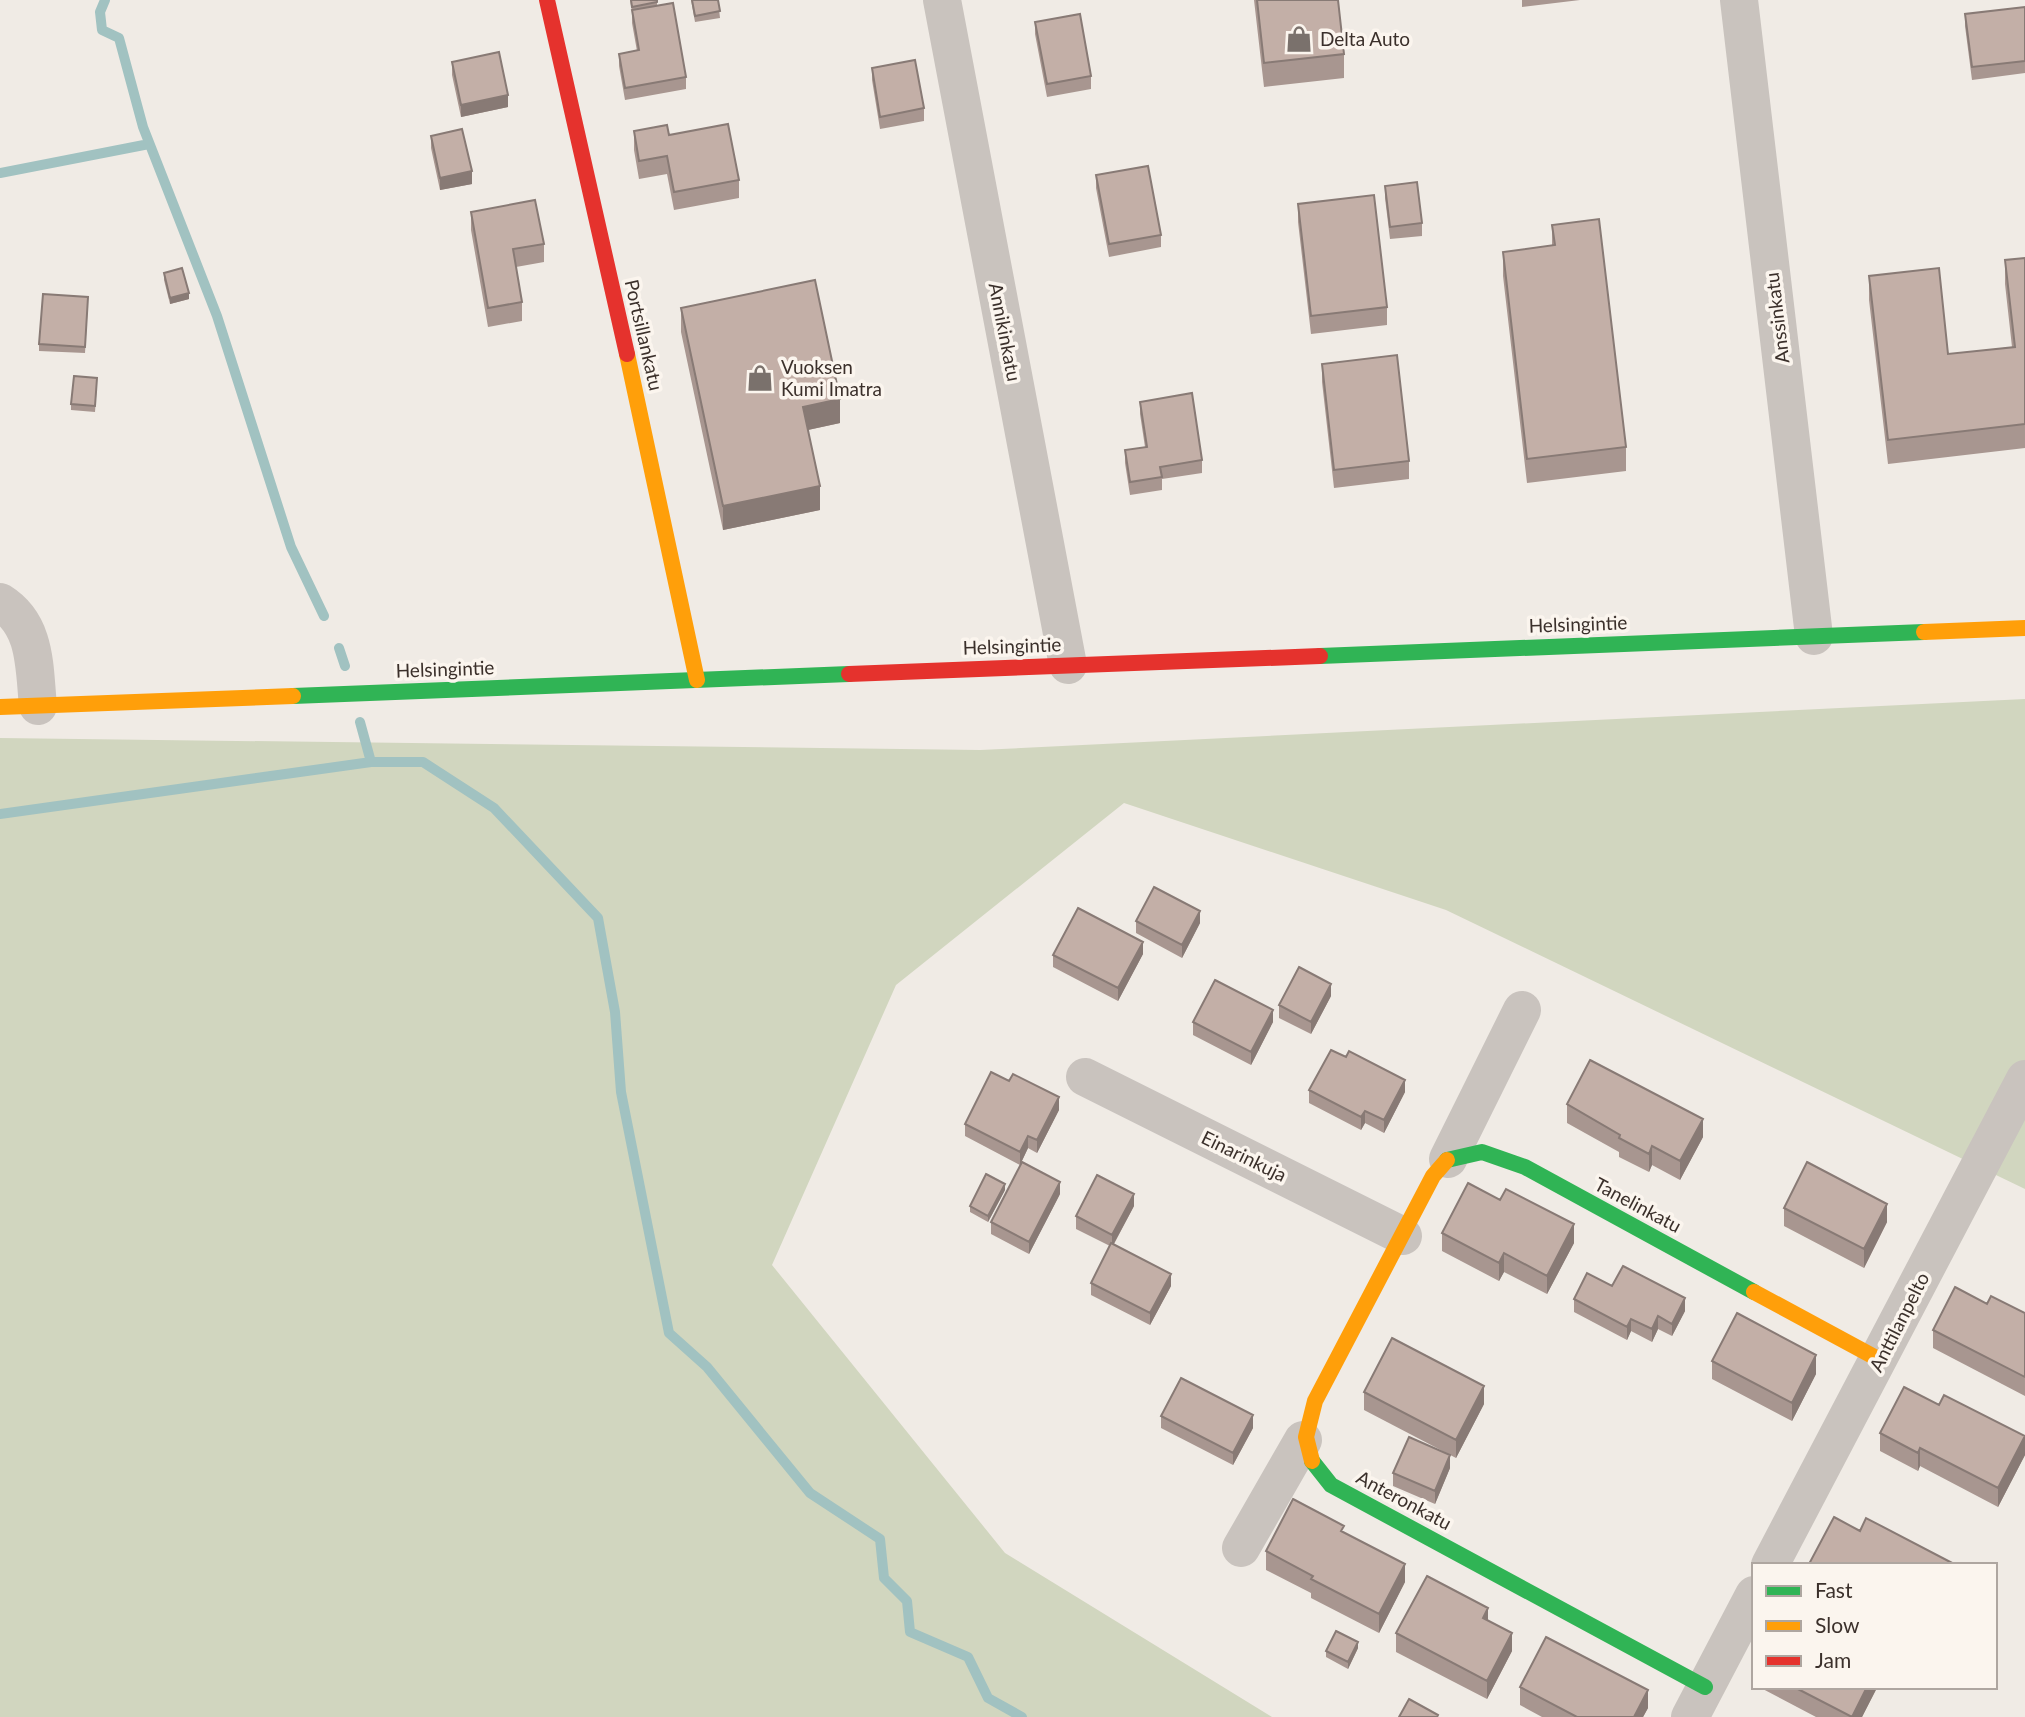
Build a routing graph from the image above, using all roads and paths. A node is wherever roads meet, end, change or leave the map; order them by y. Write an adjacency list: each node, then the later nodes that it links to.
1 (547, 0): 8 (main road, Portsillankatu)
2 (942, 0): 7 (street, Annikinkatu)
3 (1739, 0): 6 (street, Anssinkatu)
4 (0, 602): 9 (street)
5 (2025, 628): 6 (main road, Helsingintie)
6 (1814, 636): 7 (main road, Helsingintie)
7 (1068, 664): 8 (main road, Helsingintie)
8 (697, 680): 9 (main road, Helsingintie)
9 (38, 706): 10 (main road, Helsingintie)
10 (0, 707)
11 (1522, 1010): 14 (street)
12 (1085, 1077): 15 (street, Einarinkuja)
13 (2025, 1079): 16 (street, Anttilanpelto)
14 (1448, 1159): 15 (main road); 16 (main road, Tanelinkatu)
15 (1403, 1236): 17 (main road)
16 (1880, 1360): 19 (street, Anttilanpelto)
17 (1303, 1440): 18 (street); 21 (main road, Anteronkatu)
18 (1241, 1548)
19 (1771, 1563)
20 (1752, 1599): 21 (street)
21 (1697, 1702)

